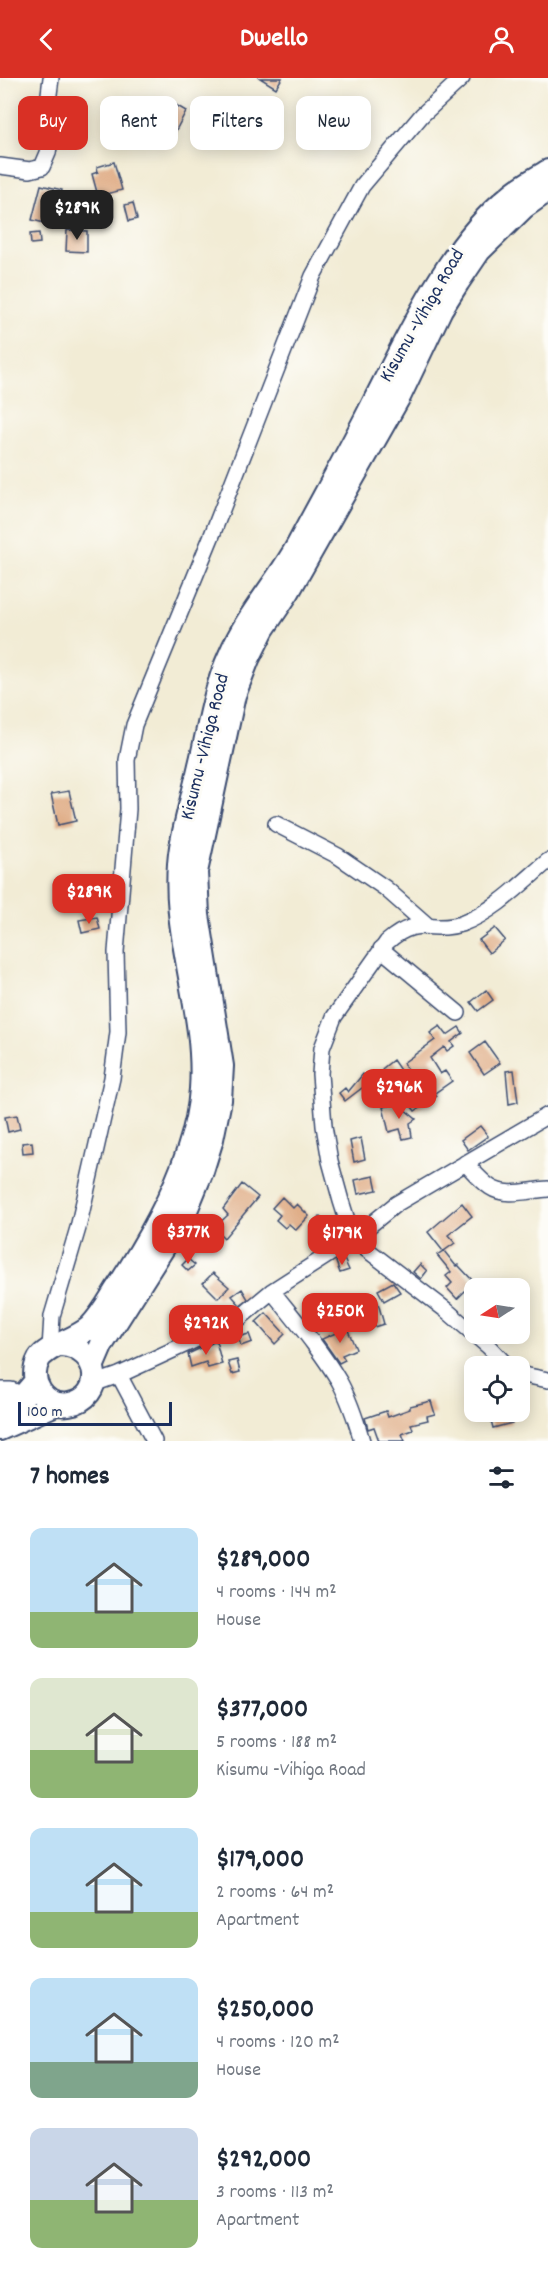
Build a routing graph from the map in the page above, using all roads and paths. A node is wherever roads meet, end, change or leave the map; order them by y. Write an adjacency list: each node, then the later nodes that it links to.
1 (51, 78): 3 (street)
2 (462, 78): 18 (street)
3 (49, 96)
4 (48, 150): 5 (street)
5 (0, 166)
6 (548, 171): 18 (highway, Kisumu -Vihiga Road)
7 (548, 190): 20 (highway, Kisumu -Vihiga Road)
8 (276, 824): 10 (street)
9 (548, 861): 10 (street)
10 (427, 925): 11 (street)
11 (381, 949): 12 (street); 16 (street)
12 (458, 1013)
13 (548, 1115): 14 (street)
14 (465, 1163): 15 (street); 16 (street)
15 (548, 1189)
16 (352, 1239): 17 (street); 19 (street)
17 (272, 1291): 21 (street); 30 (street)
18 (56, 1347): 20 (highway); 24 (highway)
19 (498, 1356)
20 (93, 1375): 21 (street); 26 (highway)
21 (119, 1375): 29 (street)
22 (530, 1376): 23 (street)
23 (548, 1380)
24 (30, 1389): 25 (street); 26 (highway); 27 (highway)
25 (0, 1390)
26 (56, 1404): 28 (highway)
27 (0, 1408)
28 (0, 1430)
29 (154, 1441)
30 (362, 1441)

